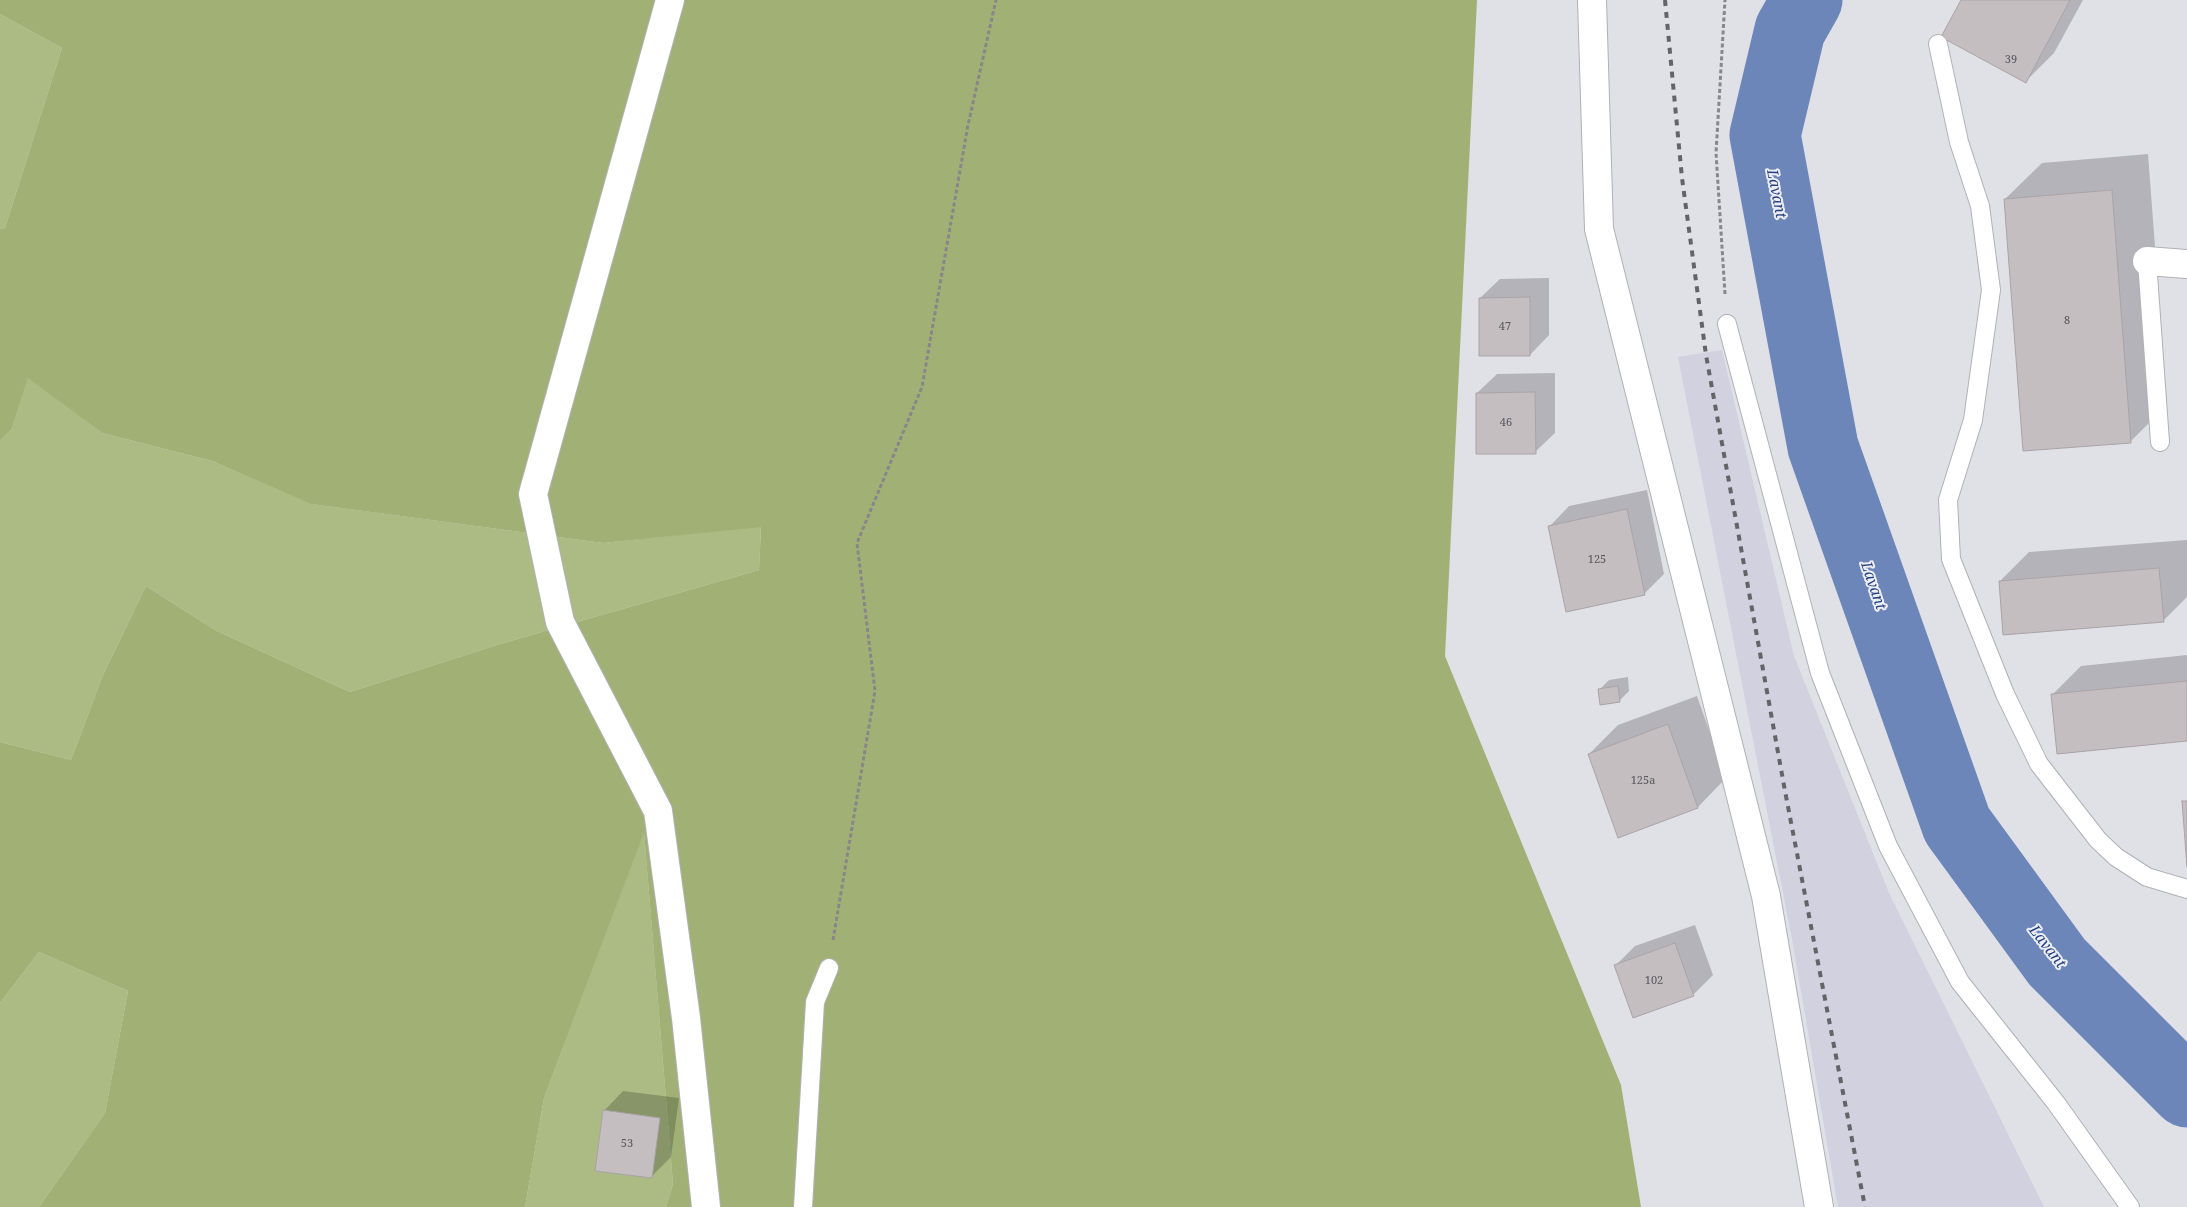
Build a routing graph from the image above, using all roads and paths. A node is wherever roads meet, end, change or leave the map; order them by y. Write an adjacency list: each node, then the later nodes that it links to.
1 (670, 0): 12 (street)
2 (996, 0): 11 (path)
3 (1592, 0): 14 (street)
4 (1725, 0): 8 (path)
5 (1938, 44): 10 (lane)
6 (2147, 261): 7 (street); 9 (lane)
7 (2187, 264)
8 (1727, 324): 15 (lane)
9 (2160, 442)
10 (2187, 889)
11 (829, 968): 13 (lane)
12 (706, 1207)
13 (803, 1207)
14 (1819, 1207)
15 (2130, 1207)

